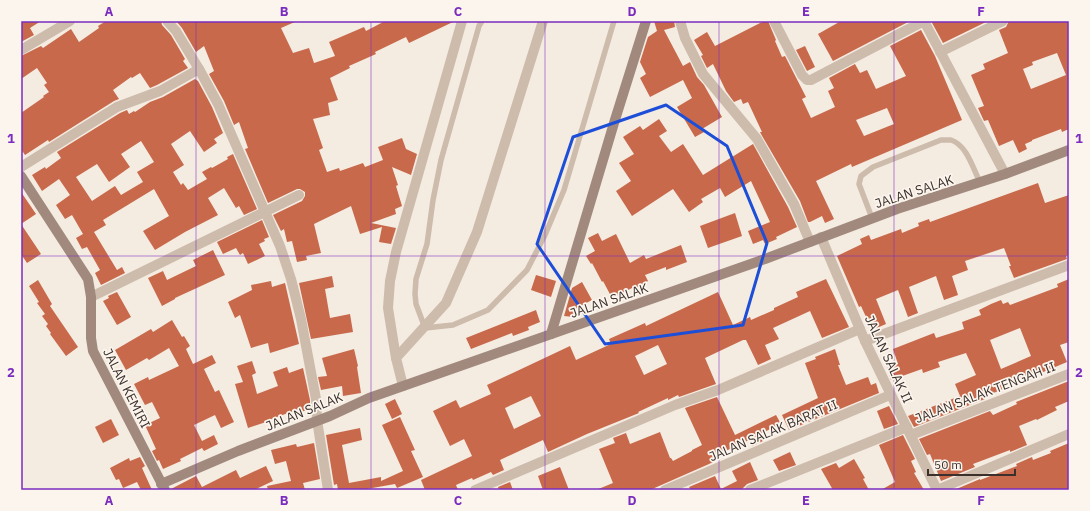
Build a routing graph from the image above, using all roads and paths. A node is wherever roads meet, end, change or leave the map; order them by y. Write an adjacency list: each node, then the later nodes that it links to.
1 (70, 21): 12 (street)
2 (167, 21): 14 (street)
3 (462, 21): 31 (street)
4 (482, 21): 27 (lane)
5 (543, 21): 27 (street)
6 (614, 21): 27 (lane)
7 (646, 21): 29 (street)
8 (680, 21): 24 (street)
9 (774, 21): 10 (street)
10 (924, 21): 13 (street)
11 (1003, 21): 13 (street)
12 (21, 50)
13 (940, 52): 17 (street)
14 (200, 69): 16 (street); 21 (street)
15 (1069, 150): 17 (street, JALAN SALAK)
16 (21, 167)
17 (1005, 174): 19 (street, JALAN SALAK)
18 (21, 176): 26 (street, JALAN KEMIRI)
19 (980, 182): 22 (street, JALAN SALAK); 22 (lane)
20 (299, 195): 21 (street)
21 (264, 211): 26 (street); 35 (street)
22 (872, 218): 23 (street, JALAN SALAK)
23 (821, 237): 24 (street, JALAN SALAK); 28 (street, JALAN SALAK II)
24 (810, 242): 29 (street, JALAN SALAK)
25 (1069, 265): 30 (street)
26 (91, 297): 38 (street, JALAN KEMIRI)
27 (425, 328): 31 (street)
28 (860, 329): 30 (street, JALAN SALAK II); 40 (street)
29 (551, 334): 33 (street, JALAN SALAK)
30 (865, 341): 34 (street, JALAN SALAK II)
31 (396, 358): 33 (street)
32 (1069, 374): 36 (street, JALAN SALAK TENGAH II)
33 (403, 386): 35 (street, JALAN SALAK)
34 (890, 395): 36 (street, JALAN SALAK II); 41 (street, JALAN SALAK BARAT II)
35 (317, 420): 38 (street, JALAN SALAK); 39 (street)
36 (909, 431): 42 (street, JALAN SALAK TENGAH II); 43 (street, JALAN SALAK II)
37 (1069, 434): 43 (street)
38 (163, 487)
39 (328, 490)
40 (475, 490)
41 (665, 490)
42 (750, 490)
43 (937, 490)

